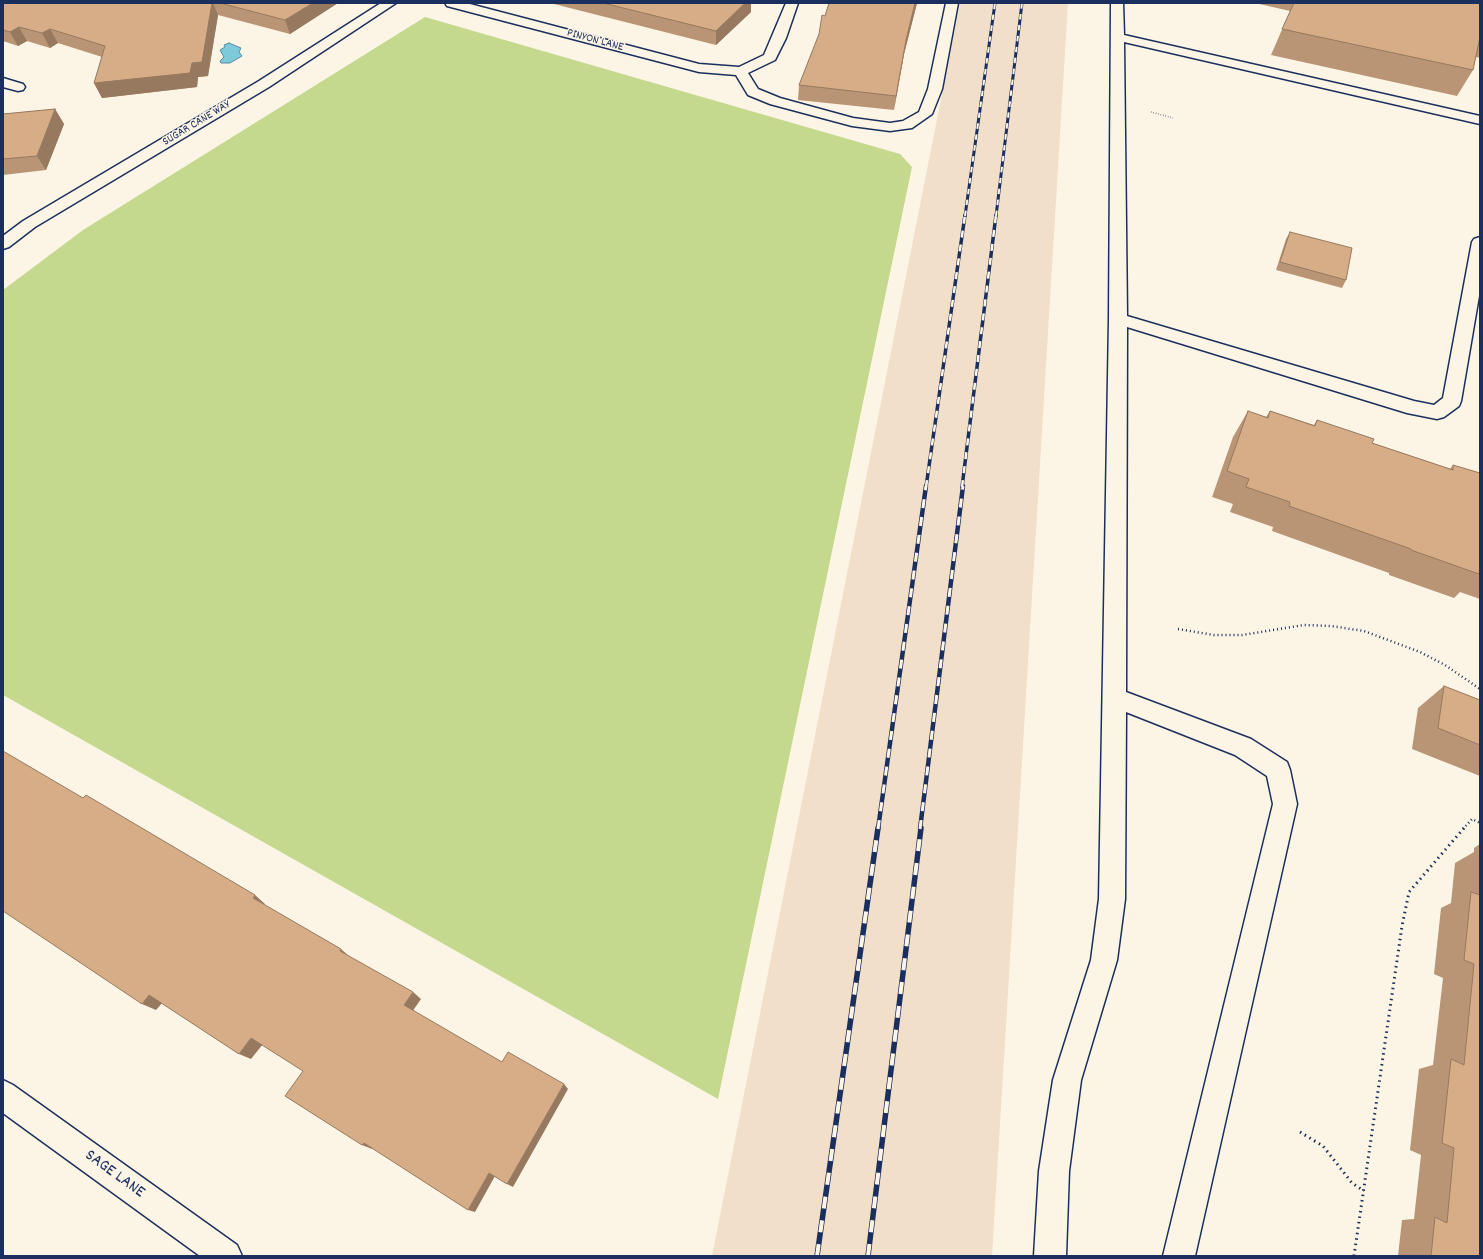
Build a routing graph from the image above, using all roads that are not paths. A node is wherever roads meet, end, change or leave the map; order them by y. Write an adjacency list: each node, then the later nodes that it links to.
1 (390, 3): 12 (street, SUGAR CANE WAY)
2 (451, 3): 7 (street, PINYON LANE)
3 (792, 3): 7 (street)
4 (952, 3): 7 (street)
5 (1117, 3): 6 (street)
6 (1117, 37): 10 (street); 13 (street)
7 (741, 71)
8 (3, 82): 9 (street)
9 (18, 87)
10 (1480, 120)
11 (1480, 242): 13 (street)
12 (3, 244)
13 (1118, 319): 14 (street)
14 (1113, 697): 17 (street); 18 (street)
15 (3, 1095): 16 (street, SAGE LANE)
16 (226, 1256)
17 (1050, 1256)
18 (1179, 1256)

